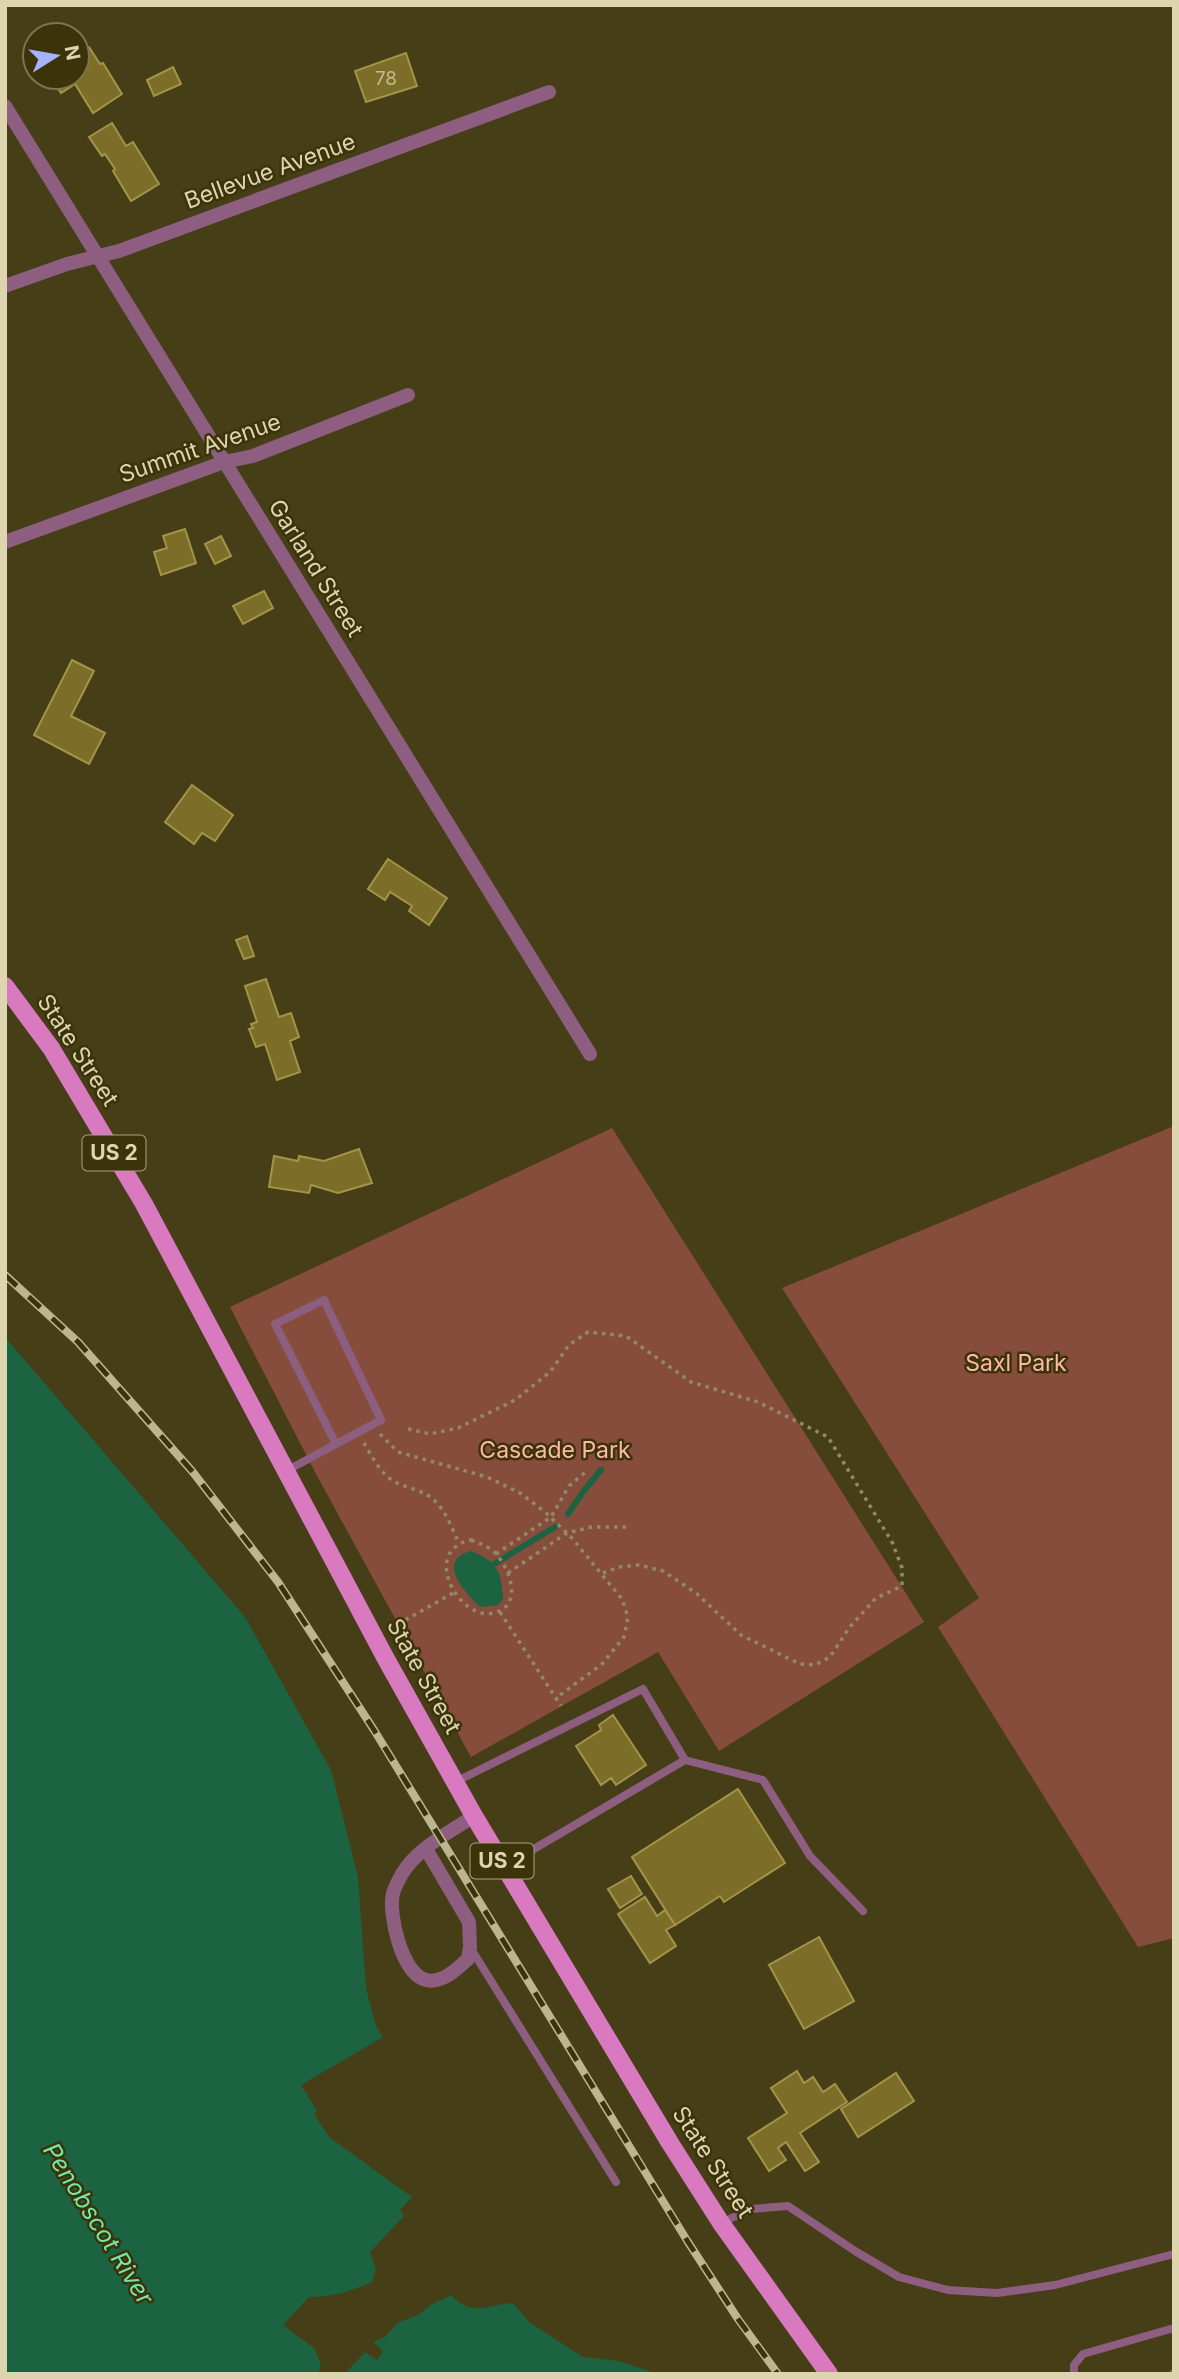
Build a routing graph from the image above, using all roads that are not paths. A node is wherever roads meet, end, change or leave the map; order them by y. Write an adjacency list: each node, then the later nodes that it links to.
1 (549, 92): 3 (street, Bellevue Avenue)
2 (5, 106): 3 (street, Garland Street)
3 (98, 257): 4 (street, Bellevue Avenue); 6 (street, Garland Street)
4 (5, 286)
5 (408, 395): 6 (street, Summit Avenue)
6 (224, 462): 7 (street, Summit Avenue); 9 (street, Garland Street)
7 (5, 542)
8 (5, 986): 11 (main road, State Street / US 2)
9 (590, 1054)
10 (336, 1444): 10 (lane); 11 (lane)
11 (286, 1471): 13 (main road, State Street / US 2)
12 (685, 1760): 13 (lane); 16 (lane); 17 (lane)
13 (455, 1782): 14 (main road, State Street / US 2)
14 (474, 1816): 15 (street); 16 (main road, State Street / US 2)
15 (426, 1849): 18 (street); 18 (street)
16 (505, 1866): 20 (main road, State Street / US 2)
17 (863, 1910)
18 (470, 1947): 19 (lane)
19 (616, 2182)
20 (721, 2223): 21 (lane); 23 (main road, State Street / US 2)
21 (1174, 2254)
22 (1174, 2328): 24 (lane)
23 (829, 2374)
24 (1074, 2374)

